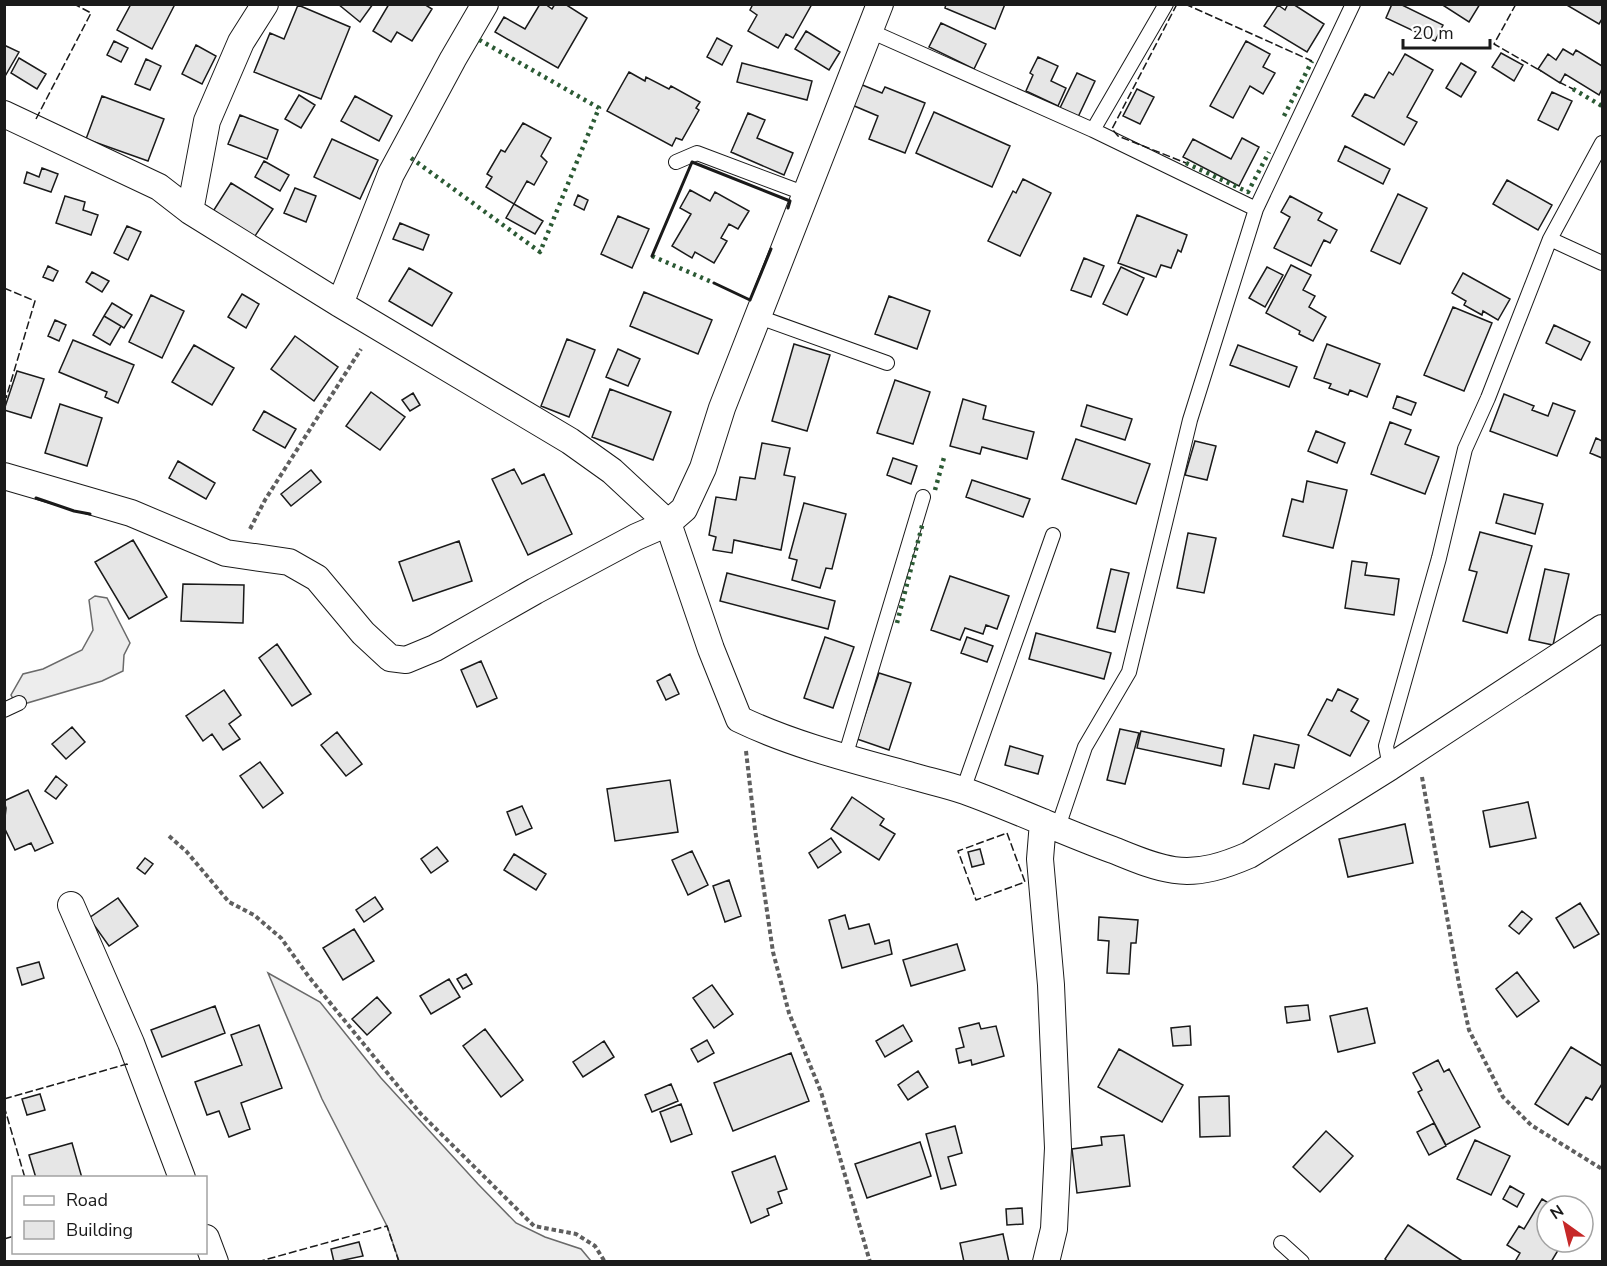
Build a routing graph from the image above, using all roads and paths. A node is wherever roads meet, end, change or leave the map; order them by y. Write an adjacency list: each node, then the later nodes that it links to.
1 (265, 4): 13 (street)
2 (485, 4): 16 (street)
3 (880, 4): 6 (street)
4 (1166, 4): 8 (lane)
5 (1353, 4): 12 (lane)
6 (870, 31): 8 (lane); 11 (street)
7 (4, 114): 13 (street)
8 (1093, 130): 12 (lane)
9 (1602, 143): 14 (lane)
10 (676, 162): 11 (lane)
11 (806, 194): 17 (street)
12 (1256, 209): 33 (lane)
13 (190, 211): 16 (street)
14 (1550, 239): 15 (lane); 31 (lane)
15 (1602, 263)
16 (340, 304): 18 (street)
17 (759, 317): 19 (lane); 22 (street)
18 (378, 324): 22 (street); 24 (path)
19 (887, 363)
20 (4, 476): 24 (street)
21 (923, 497): 30 (lane)
22 (668, 523): 24 (street); 28 (street)
23 (1053, 535): 32 (lane)
24 (242, 555)
25 (1602, 628): 29 (street)
26 (19, 703): 27 (lane)
27 (4, 710)
28 (749, 724): 30 (street); 42 (path)
29 (1412, 752): 31 (street); 36 (path)
30 (845, 758): 32 (street)
31 (1390, 767): 33 (street)
32 (963, 790): 33 (street)
33 (1050, 826): 43 (street)
34 (169, 836): 41 (path)
35 (71, 904): 37 (street)
36 (1602, 1169)
37 (181, 1176)
38 (207, 1241): 40 (street)
39 (1281, 1243): 44 (lane)
40 (215, 1262)
41 (605, 1262)
42 (870, 1262)
43 (1046, 1262)
44 (1302, 1262)

